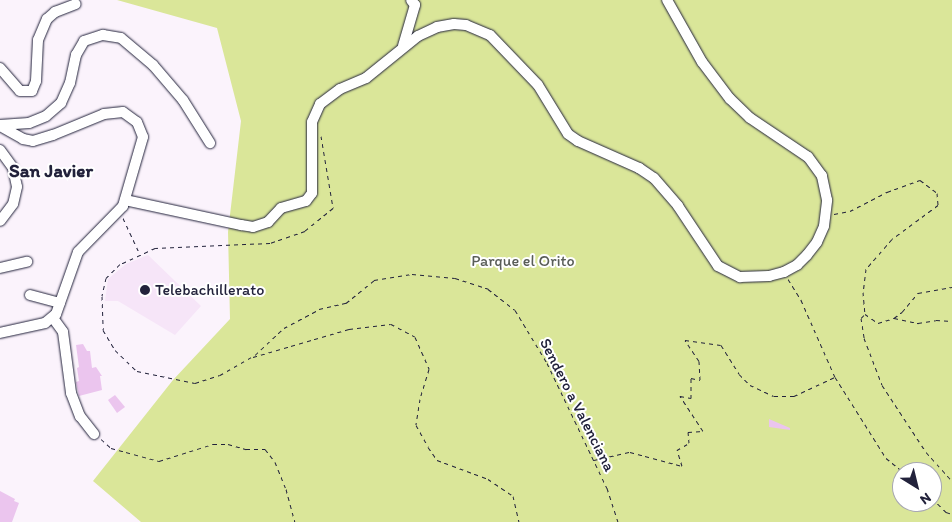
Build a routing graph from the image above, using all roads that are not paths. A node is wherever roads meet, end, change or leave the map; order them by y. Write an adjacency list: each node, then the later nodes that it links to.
1 (412, 0): 4 (street)
2 (667, 0): 4 (street)
3 (76, 4): 5 (street)
4 (403, 46): 9 (street)
5 (0, 68)
6 (0, 126): 7 (street); 9 (street)
7 (210, 144)
8 (0, 150): 10 (street)
9 (126, 200): 14 (street)
10 (0, 221)
11 (27, 262): 12 (street)
12 (0, 268)
13 (30, 295): 14 (street)
14 (60, 303): 15 (street)
15 (53, 318): 16 (street); 17 (street)
16 (0, 332)
17 (94, 434)

